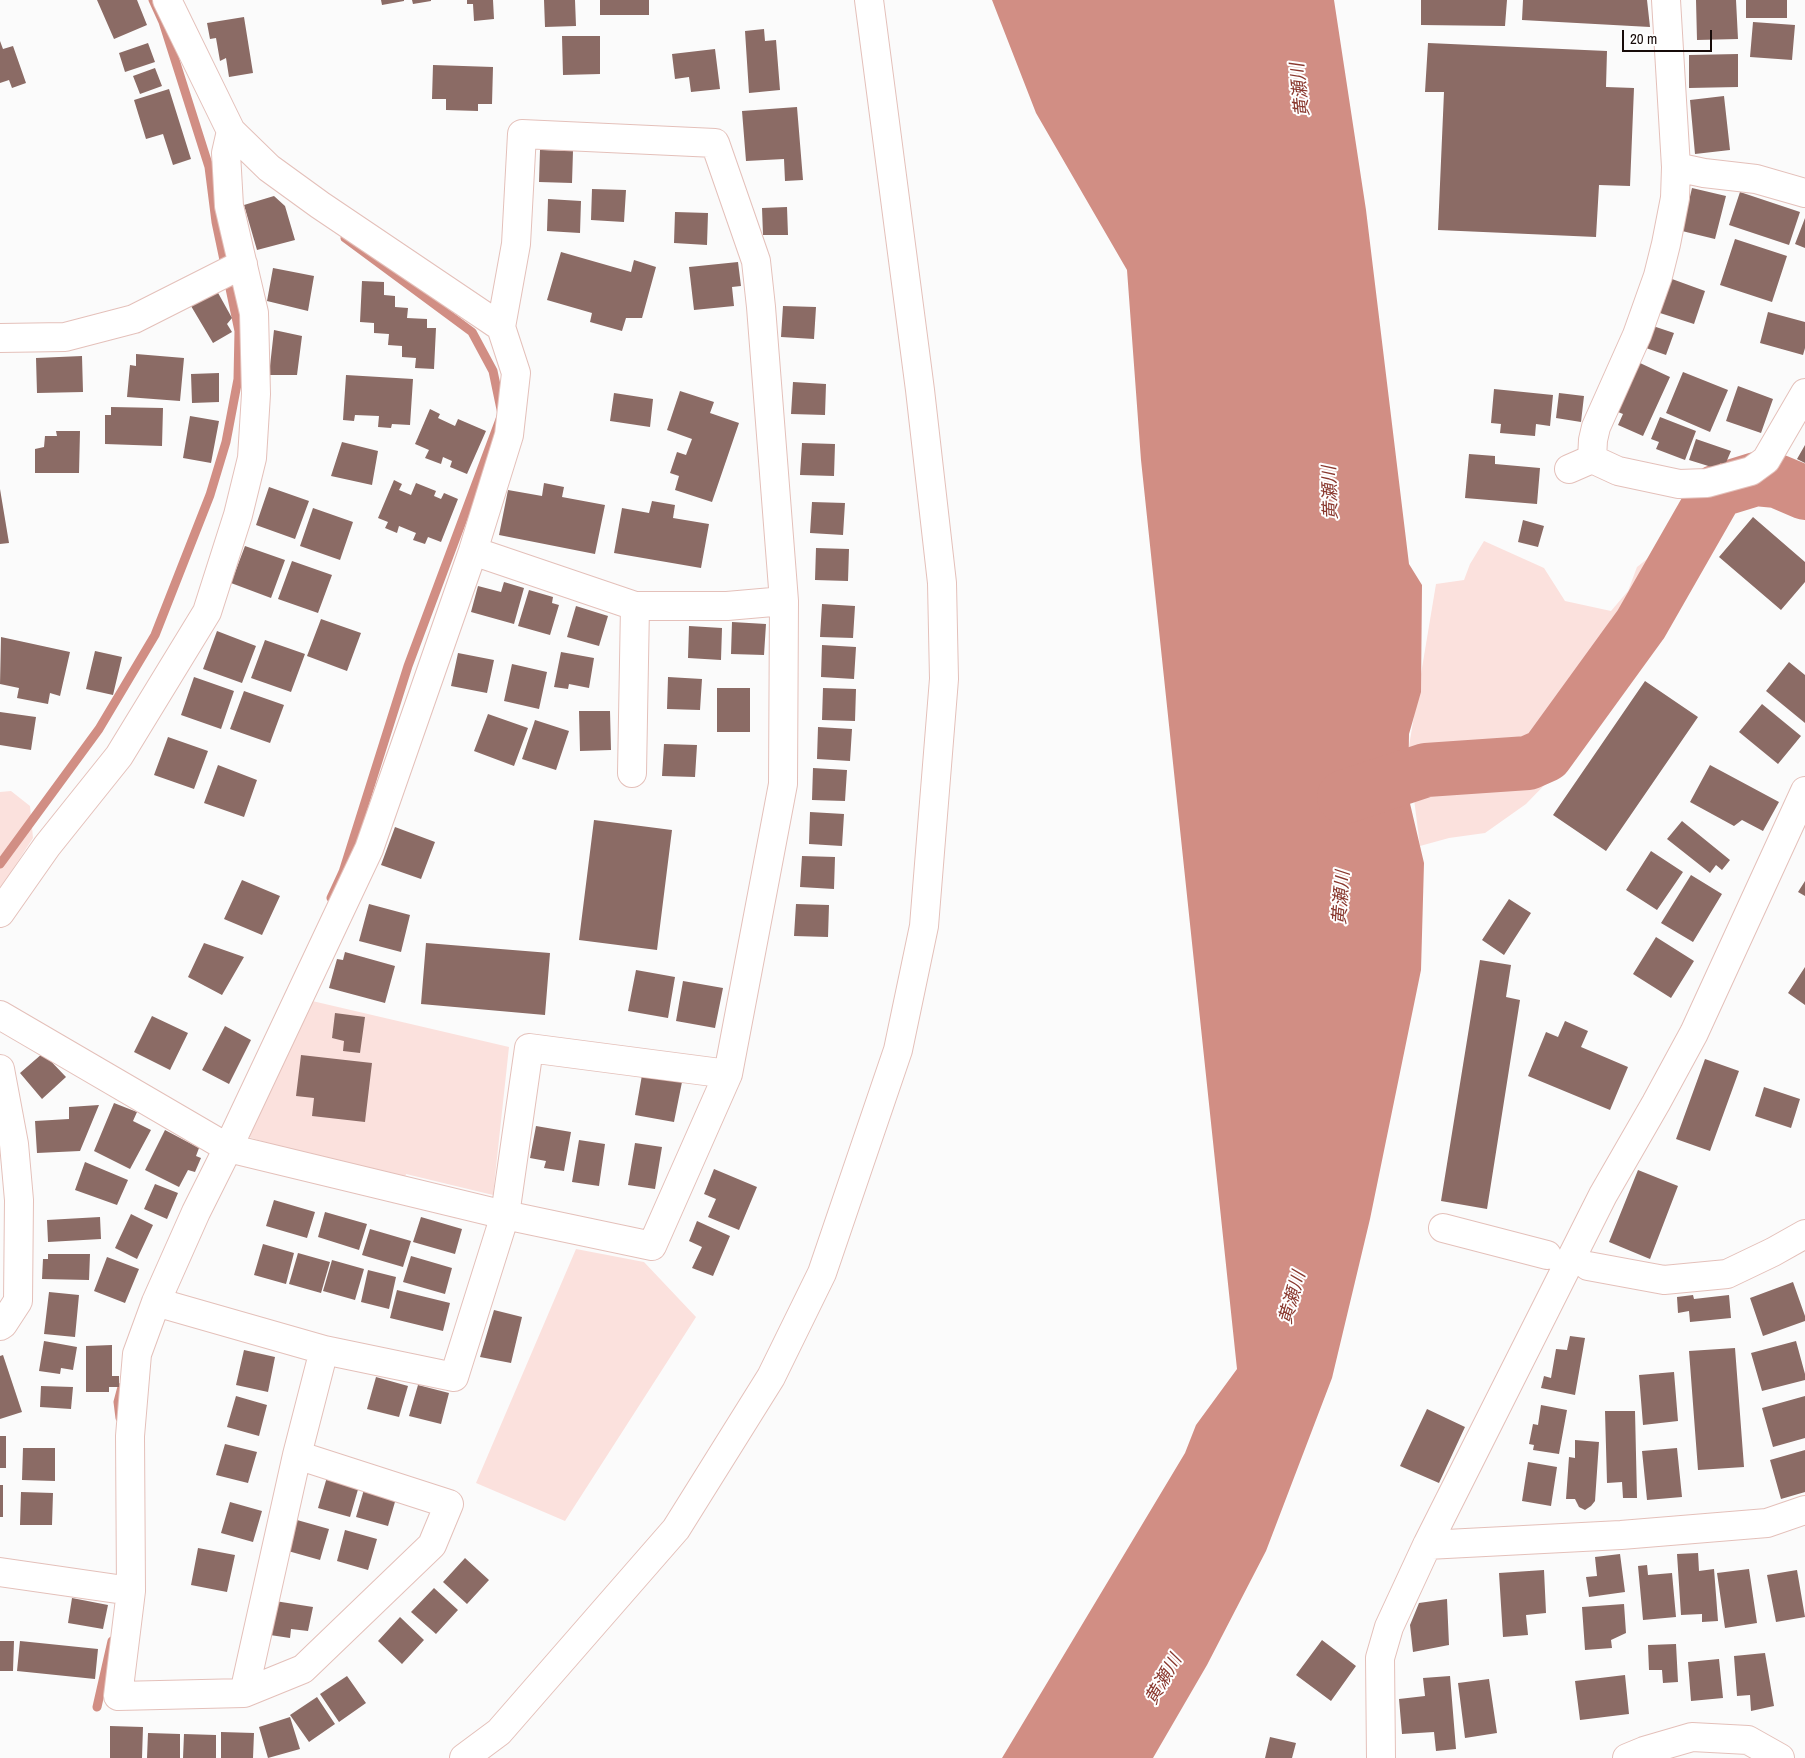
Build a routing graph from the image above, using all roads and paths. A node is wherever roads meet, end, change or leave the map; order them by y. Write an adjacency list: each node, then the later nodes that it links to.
1 (167, 0): 4 (street)
2 (869, 0): 36 (street)
3 (1666, 0): 5 (street)
4 (231, 131): 7 (street); 8 (street)
5 (1676, 168): 6 (street); 10 (street)
6 (1805, 193)
7 (243, 264): 9 (street); 16 (street)
8 (501, 326): 11 (street); 12 (street)
9 (0, 338)
10 (1805, 393)
11 (473, 550): 13 (street); 20 (street)
12 (784, 601): 13 (street); 19 (street)
13 (636, 606): 14 (street)
14 (632, 773)
15 (1805, 791): 31 (street)
16 (0, 913)
17 (0, 1015): 20 (street)
18 (0, 1069): 27 (street)
19 (728, 1074): 21 (street); 21 (street)
20 (228, 1148): 21 (street); 26 (street)
21 (505, 1215): 28 (street)
22 (1442, 1228): 24 (street)
23 (1805, 1234): 25 (street)
24 (1547, 1255)
25 (1588, 1266)
26 (156, 1302): 28 (street); 33 (street)
27 (0, 1326)
28 (324, 1350): 29 (street)
29 (297, 1455): 34 (street); 34 (street)
30 (1805, 1510): 31 (street)
31 (1427, 1545): 35 (street)
32 (0, 1572): 33 (street)
33 (131, 1591): 34 (street)
34 (244, 1693)
35 (1388, 1756)
36 (464, 1758)
37 (1627, 1758): 38 (street)
38 (1780, 1758)

